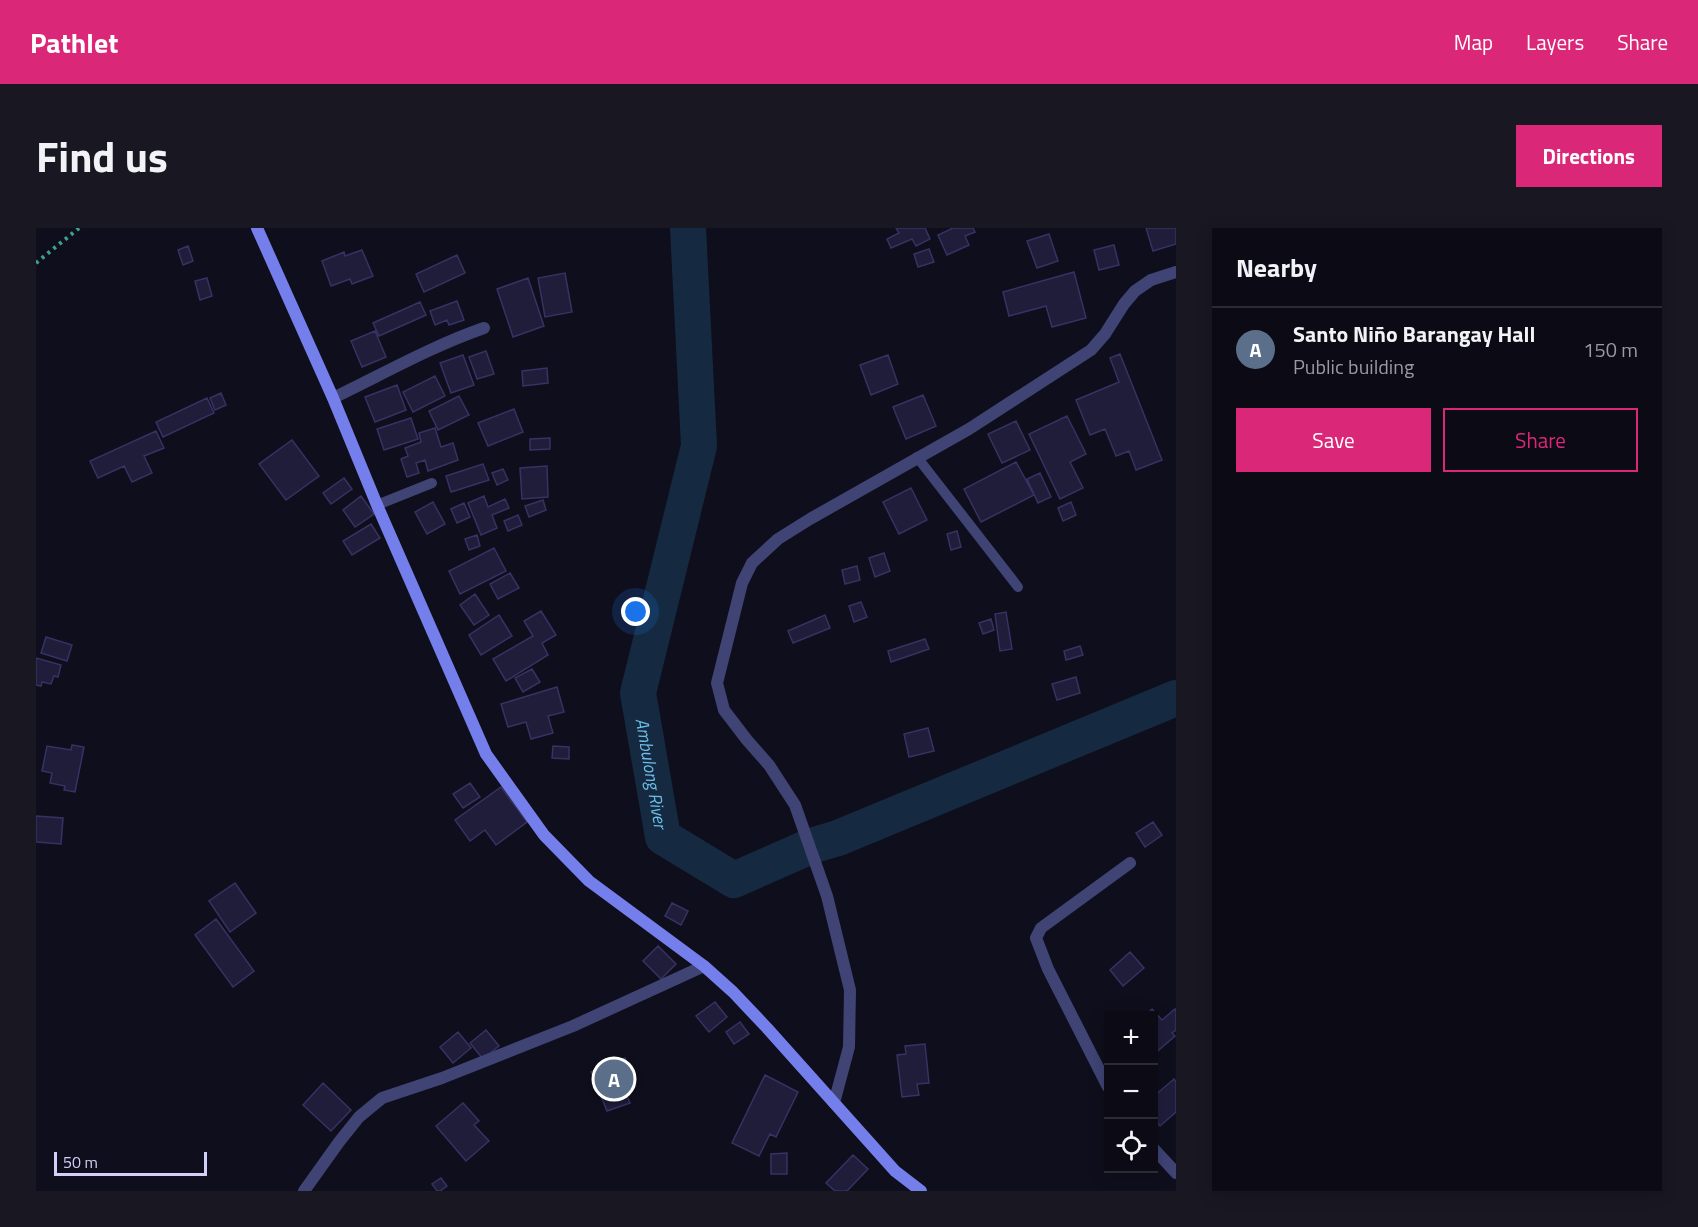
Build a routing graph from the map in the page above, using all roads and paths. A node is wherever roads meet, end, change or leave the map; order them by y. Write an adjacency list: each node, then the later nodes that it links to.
1 (80, 228): 3 (path)
2 (257, 228): 6 (street)
3 (36, 263)
4 (1176, 272): 7 (street)
5 (484, 328): 6 (street)
6 (333, 398): 9 (street)
7 (917, 457): 10 (lane); 14 (street)
8 (432, 483): 9 (lane)
9 (377, 506): 12 (street)
10 (1018, 587)
11 (1130, 863): 13 (street)
12 (704, 966): 14 (street); 17 (street)
13 (1104, 1079)
14 (834, 1103): 18 (street)
15 (1158, 1153): 16 (street)
16 (1176, 1173)
17 (304, 1191)
18 (921, 1191)

